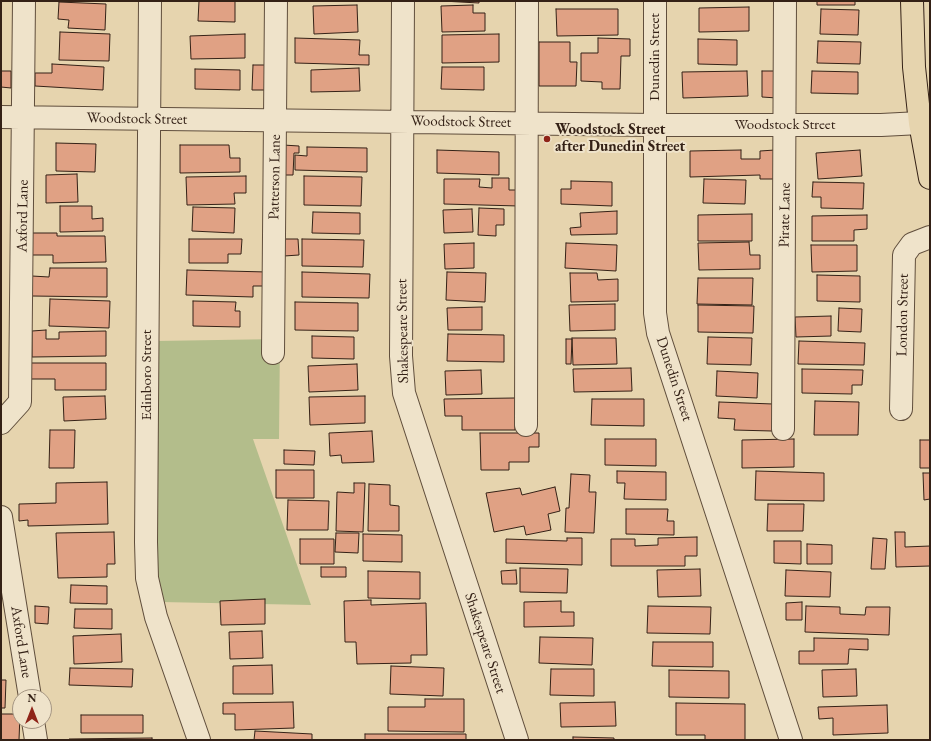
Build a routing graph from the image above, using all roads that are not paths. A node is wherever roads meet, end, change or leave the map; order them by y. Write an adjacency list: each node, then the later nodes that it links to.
1 (24, 1): 10 (street, Axford Lane)
2 (150, 1): 11 (street, Edinboro Street)
3 (276, 1): 12 (street, Patterson Lane)
4 (403, 1): 13 (street, Shakespeare Street)
5 (527, 1): 14 (street)
6 (655, 1): 16 (street, Dunedin Street)
7 (785, 1): 17 (street, Pirate Lane)
8 (912, 1): 15 (main road)
9 (1, 116): 10 (street, Woodstock Street)
10 (24, 117): 11 (street, Woodstock Street); 22 (street, Axford Lane)
11 (149, 119): 12 (street, Woodstock Street); 29 (street, Edinboro Street)
12 (275, 119): 13 (street, Woodstock Street); 20 (street, Patterson Lane)
13 (403, 121): 14 (street, Woodstock Street); 30 (street, Shakespeare Street)
14 (527, 123): 16 (street, Woodstock Street); 23 (street)
15 (920, 123): 17 (street, Woodstock Street); 18 (main road)
16 (655, 125): 17 (street, Woodstock Street); 31 (street, Dunedin Street)
17 (786, 125): 24 (street, Pirate Lane)
18 (930, 178)
19 (930, 236): 21 (street, London Street)
20 (273, 354)
21 (901, 409)
22 (1, 423)
23 (526, 425)
24 (783, 429)
25 (1, 517): 26 (street, Axford Lane)
26 (29, 689)
27 (34, 729): 28 (street)
28 (36, 740)
29 (199, 740)
30 (517, 740)
31 (791, 740)

